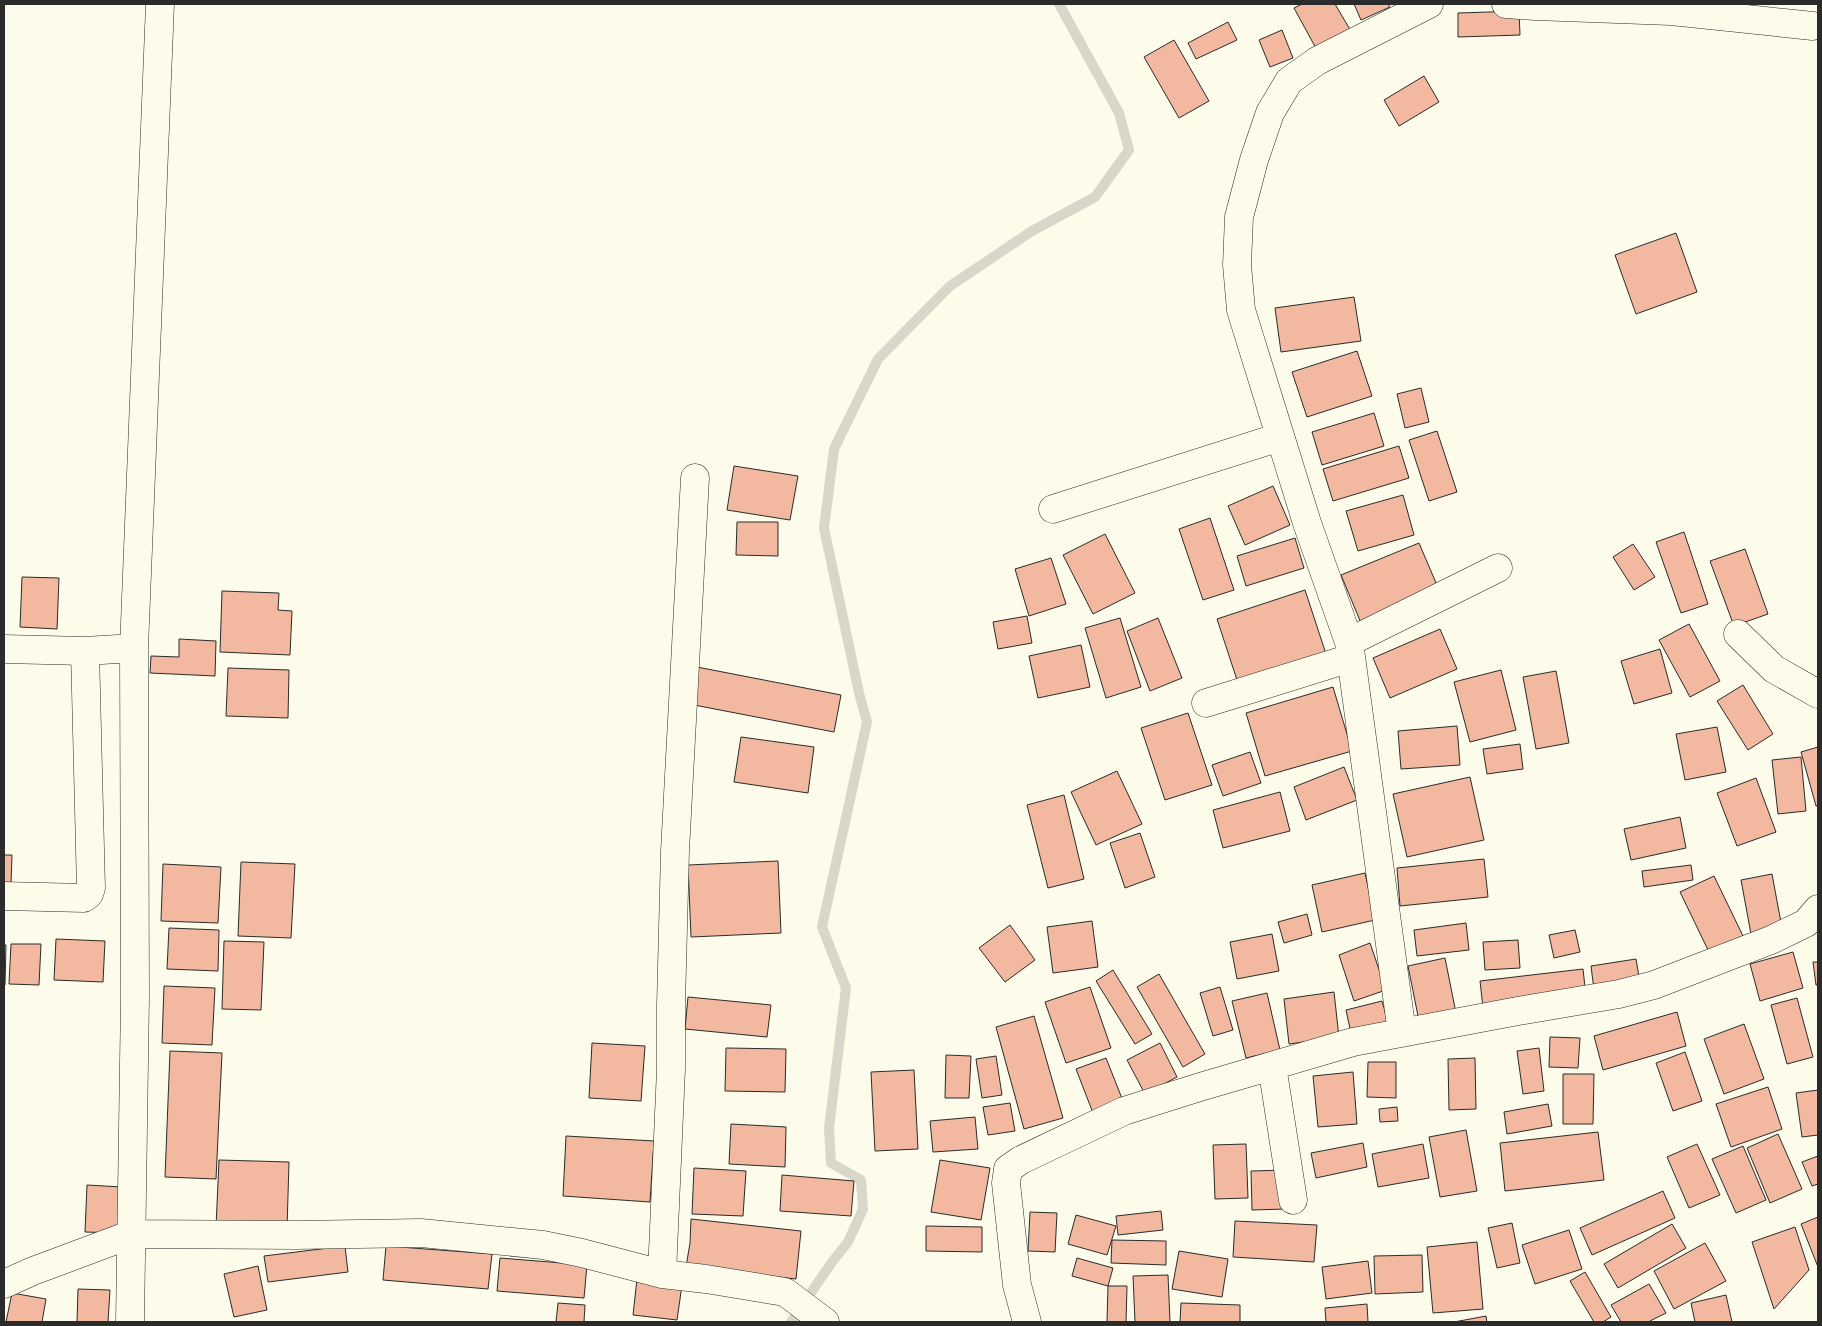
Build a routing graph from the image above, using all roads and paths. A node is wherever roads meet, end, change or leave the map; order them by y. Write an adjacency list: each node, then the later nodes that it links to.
1 (160, 4): 10 (street)
2 (1429, 4): 5 (street)
3 (1520, 5): 4 (street)
4 (1814, 26)
5 (1280, 437): 7 (street); 12 (street)
6 (696, 478): 22 (street)
7 (1053, 509)
8 (1498, 568): 12 (street)
9 (1738, 634): 14 (street)
10 (134, 648): 13 (street); 21 (street)
11 (4, 649): 13 (street)
12 (1350, 650): 15 (street); 18 (street)
13 (84, 651): 16 (street)
14 (1818, 694)
15 (1206, 703)
16 (4, 896)
17 (1818, 910): 18 (street)
18 (1402, 1033): 19 (street)
19 (1272, 1066): 20 (street); 26 (street)
20 (1293, 1200)
21 (132, 1234): 22 (street); 23 (street); 24 (street)
22 (662, 1274): 25 (street)
23 (4, 1284)
24 (130, 1322)
25 (826, 1322)
26 (1027, 1322)

